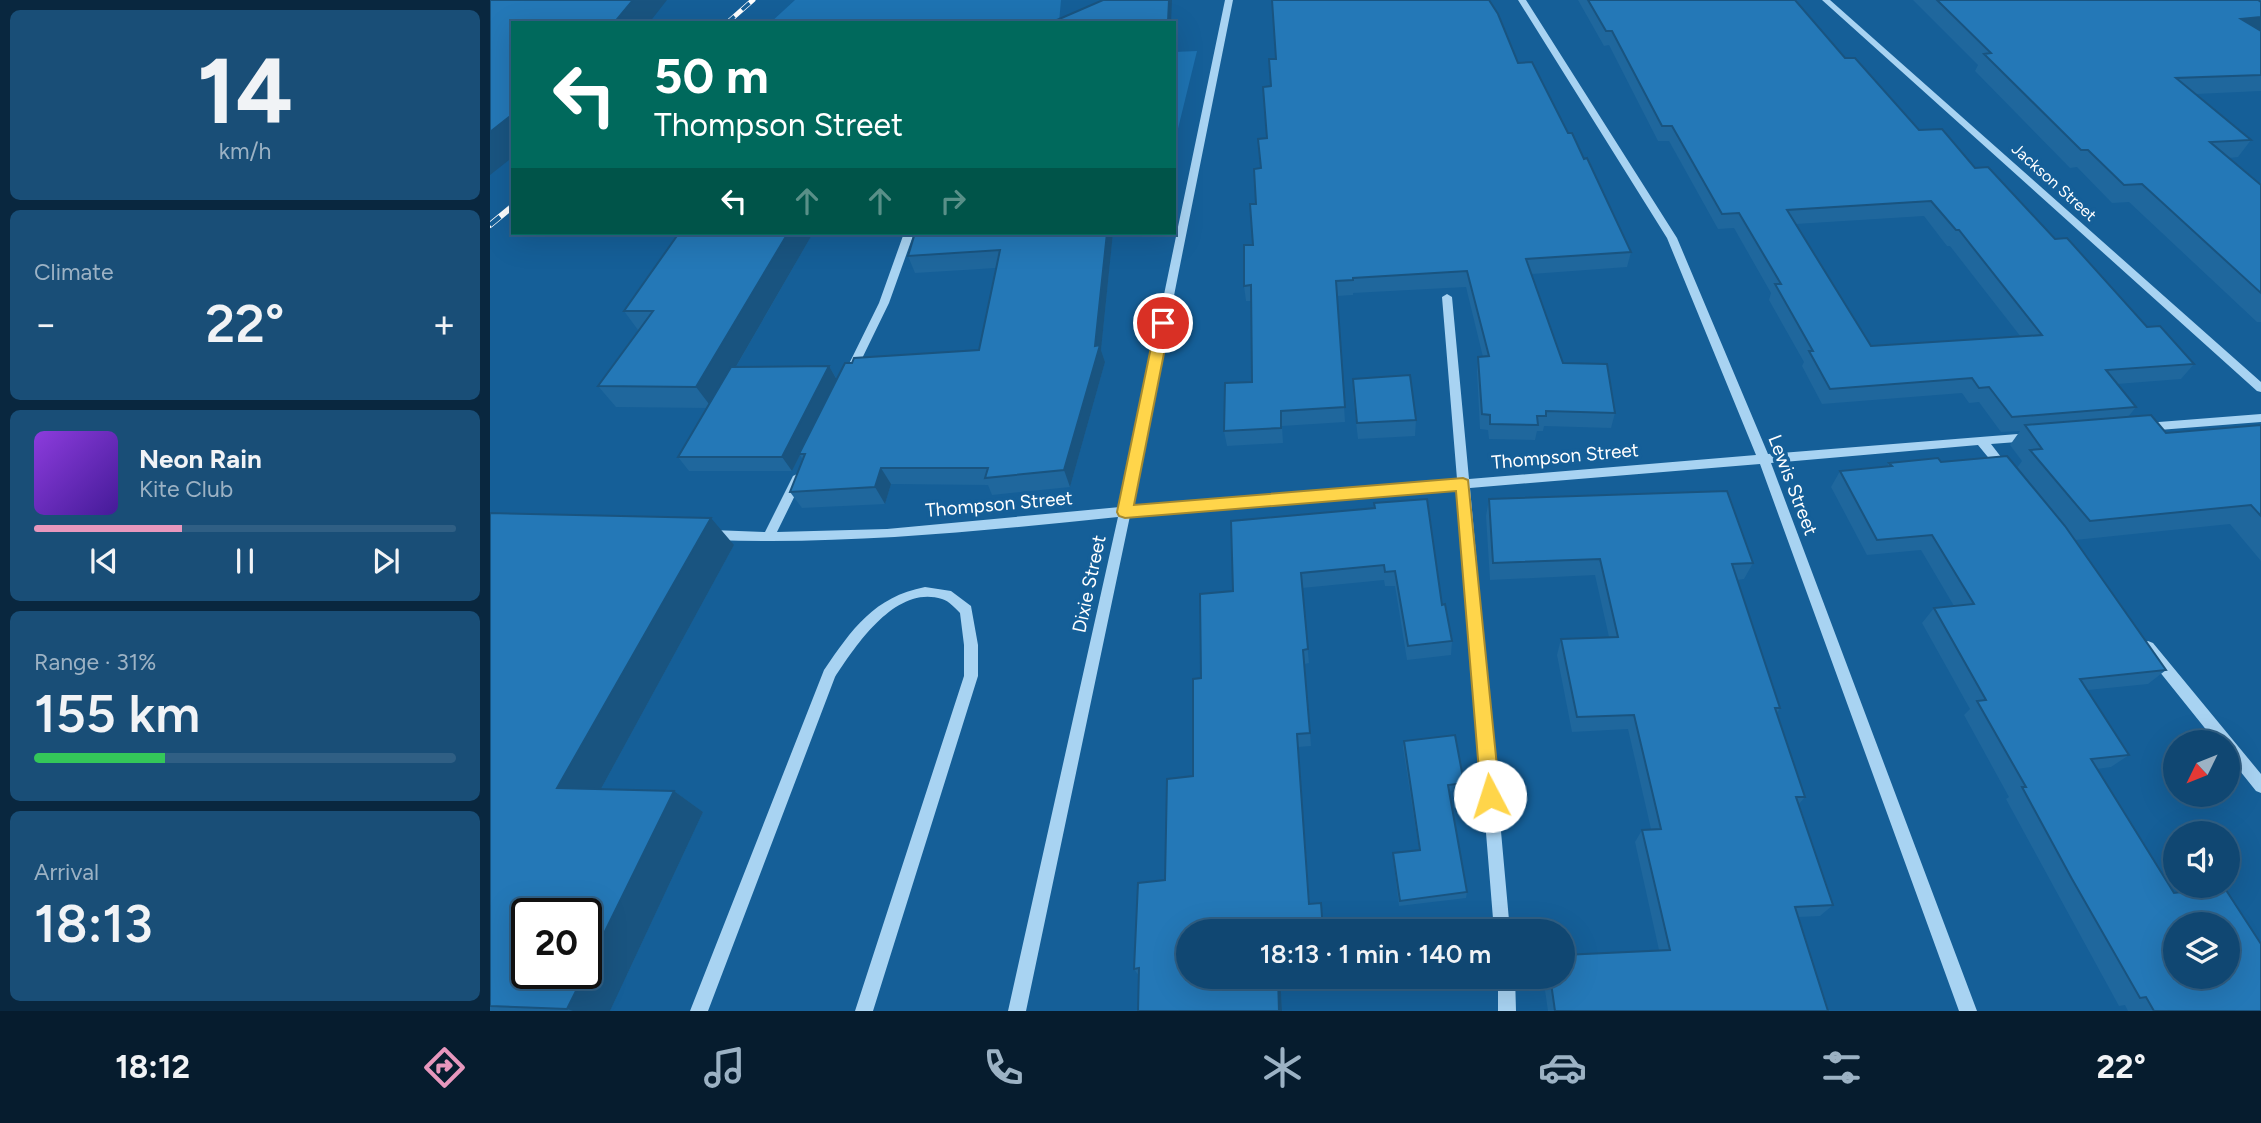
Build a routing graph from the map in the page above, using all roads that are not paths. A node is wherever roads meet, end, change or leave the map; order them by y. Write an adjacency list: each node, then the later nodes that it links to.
1 (1229, 0): 16 (street, Dixie Street)
2 (1522, 0): 12 (street, Lewis Street)
3 (1826, 0): 7 (street, Jackson Street)
4 (908, 235): 6 (street)
5 (1447, 297): 15 (street)
6 (847, 377)
7 (2261, 388)
8 (2261, 418): 9 (street)
9 (2129, 429)
10 (2048, 436): 11 (street, Thompson Street)
11 (1981, 441): 12 (street, Thompson Street); 14 (street)
12 (1764, 460): 15 (street, Thompson Street); 29 (street, Lewis Street)
13 (804, 464): 18 (street)
14 (2011, 478)
15 (1463, 484): 16 (street, Thompson Street); 23 (street)
16 (1125, 512): 18 (street, Thompson Street); 27 (street, Dixie Street)
17 (701, 534): 18 (street, Thompson Street)
18 (768, 538)
19 (2140, 636): 20 (street)
20 (2216, 730)
21 (2240, 759): 22 (lane)
22 (2261, 786)
23 (1501, 919)
24 (1506, 989): 28 (lane)
25 (699, 1011): 26 (street)
26 (864, 1011)
27 (1017, 1011)
28 (1507, 1011)
29 (1969, 1011)

